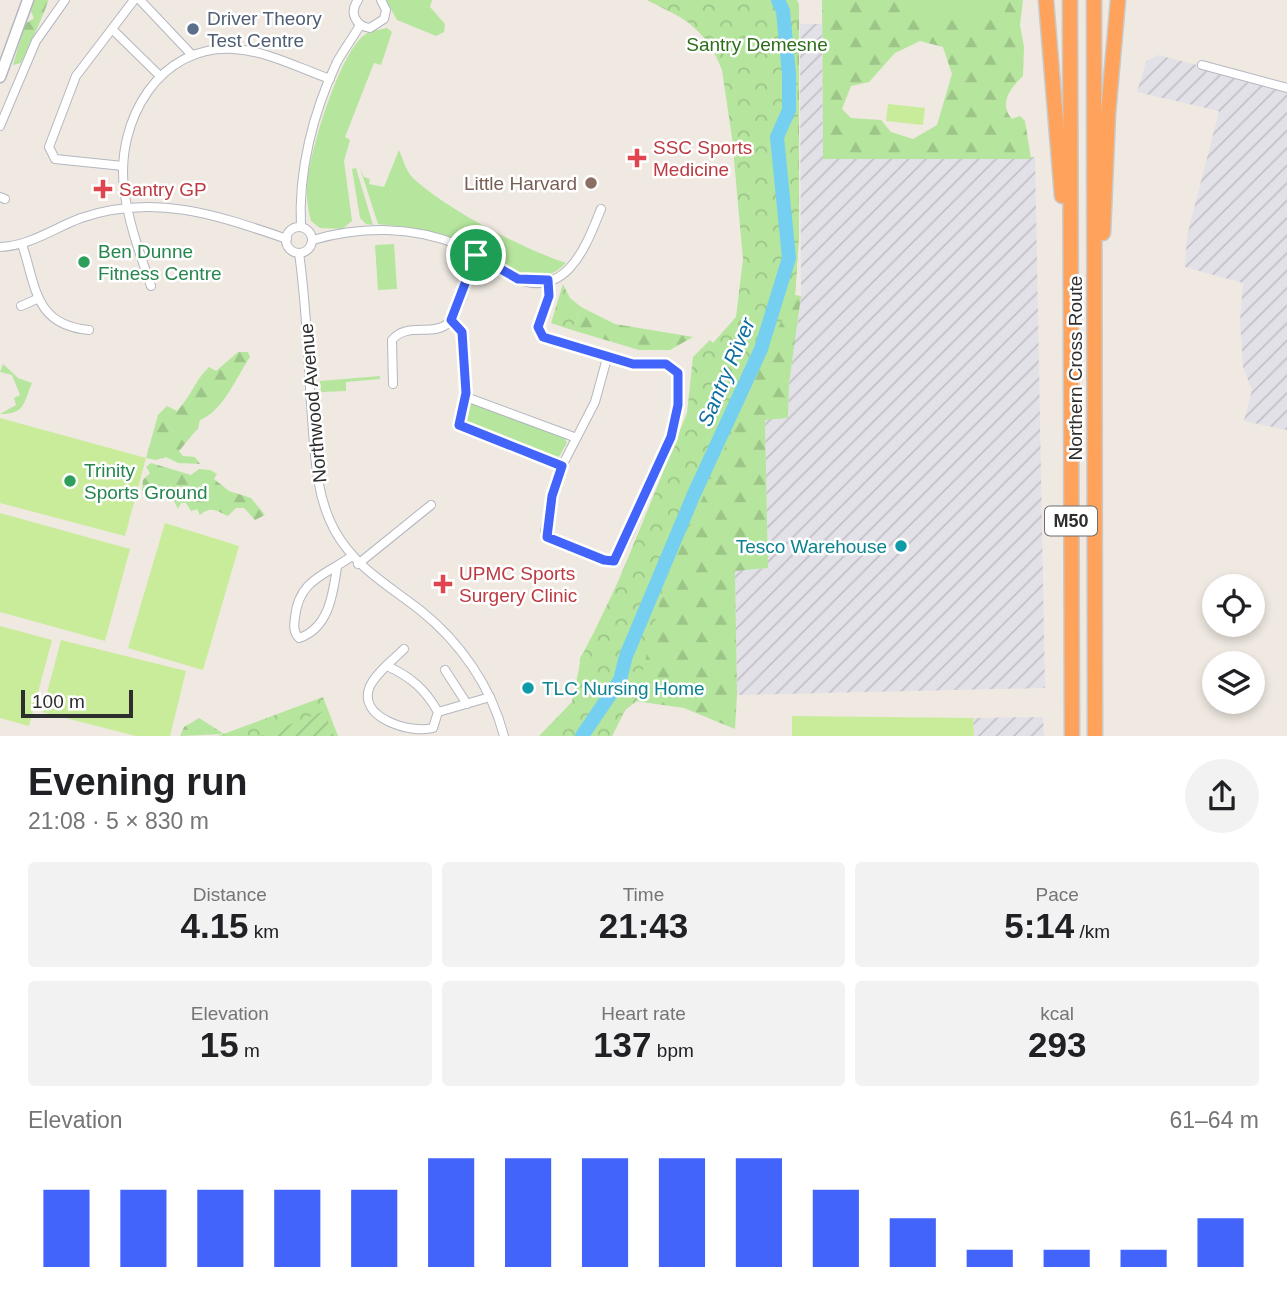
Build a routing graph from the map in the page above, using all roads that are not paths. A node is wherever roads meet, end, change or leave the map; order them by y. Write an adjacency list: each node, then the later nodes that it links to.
1 (28, 0): 15 (main road)
2 (65, 0): 19 (street)
3 (134, 0): 12 (street)
4 (140, 0): 13 (street)
5 (358, 0): 11 (street)
6 (381, 0): 11 (street)
7 (1046, 0): 34 (highway)
8 (1070, 0): 34 (highway, Northern Cross Route / M50)
9 (1094, 0): 40 (highway, Northern Cross Route / M50)
10 (1118, 0): 40 (highway)
11 (360, 25): 17 (street)
12 (113, 30): 16 (street); 20 (street)
13 (192, 55): 16 (street); 17 (street)
14 (1202, 65): 18 (street)
15 (1, 70)
16 (160, 76): 20 (street)
17 (330, 79): 23 (street)
18 (1287, 88)
19 (0, 126)
20 (124, 166): 21 (street)
21 (127, 207): 24 (street); 26 (street); 31 (street)
22 (601, 209): 30 (street)
23 (301, 227): 24 (street); 25 (street)
24 (286, 239): 28 (street)
25 (313, 240): 28 (street); 29 (street)
26 (22, 244): 27 (street); 32 (street)
27 (0, 247)
28 (299, 253): 44 (street, Northwood Avenue)
29 (476, 255): 30 (street); 35 (street)
30 (548, 280): 37 (street)
31 (150, 286)
32 (37, 299): 33 (street); 36 (street)
33 (21, 306)
34 (1070, 306): 54 (highway, Northern Cross Route / M50)
35 (451, 320): 38 (street); 39 (street)
36 (89, 330)
37 (607, 358): 41 (street); 42 (street)
38 (393, 384)
39 (466, 397): 41 (street); 42 (street)
40 (1096, 399): 55 (highway, Northern Cross Route / M50)
41 (575, 437): 42 (street)
42 (562, 466)
43 (432, 505): 45 (street)
44 (352, 556): 45 (street, Northwood Avenue); 46 (street)
45 (358, 564): 50 (street, Northwood Avenue)
46 (337, 568): 46 (street)
47 (404, 649): 48 (street)
48 (387, 666): 52 (street); 52 (street)
49 (445, 670): 51 (street)
50 (490, 698): 51 (street); 53 (street, Northwood Avenue)
51 (467, 704): 52 (street)
52 (438, 712)
53 (504, 736)
54 (1072, 736)
55 (1095, 736)

